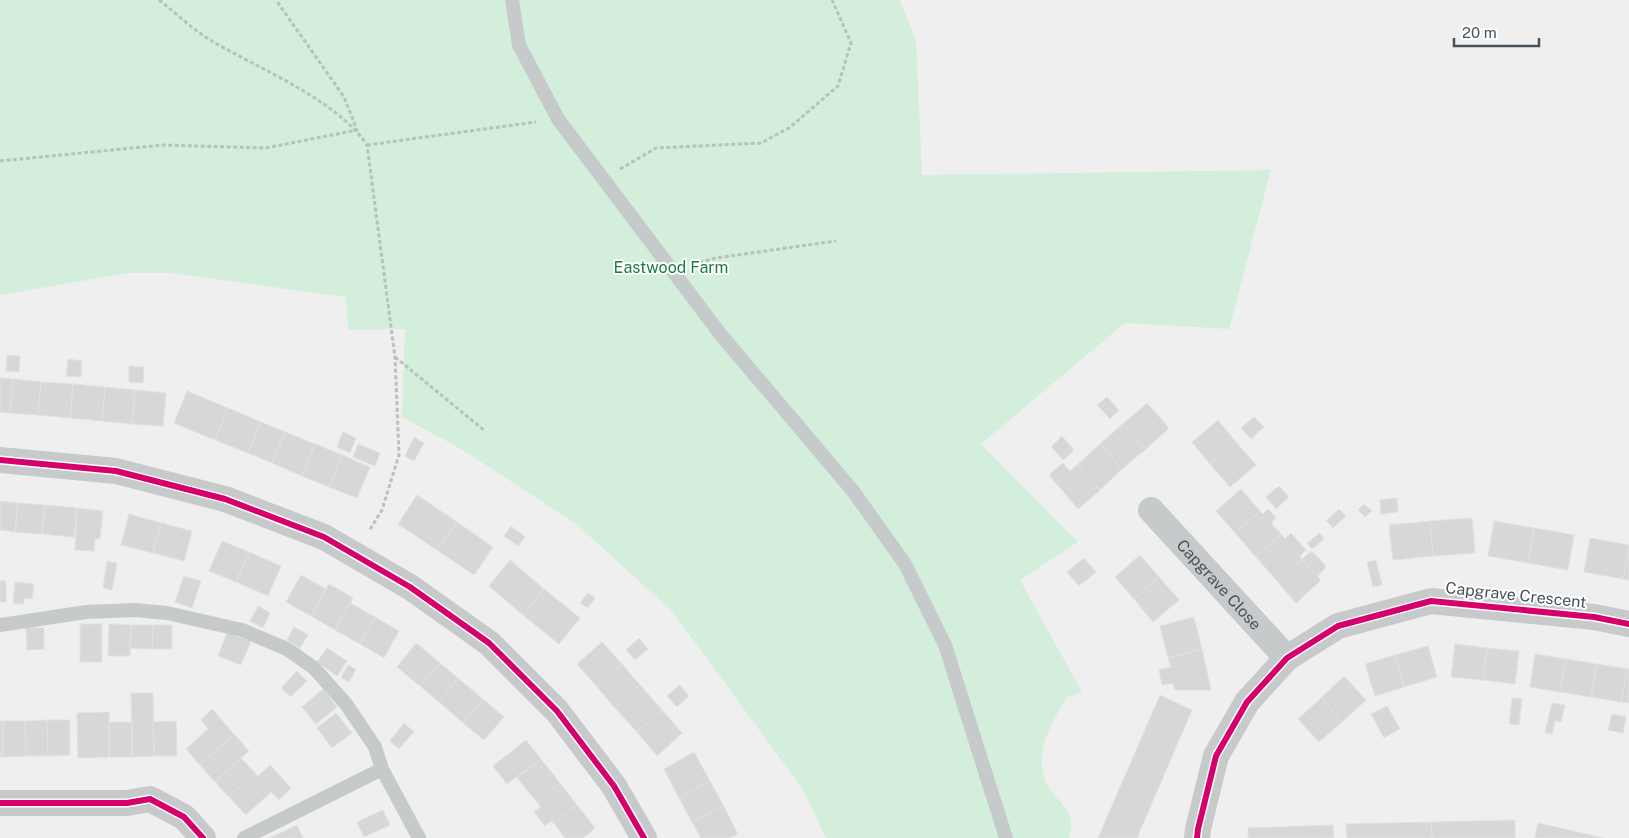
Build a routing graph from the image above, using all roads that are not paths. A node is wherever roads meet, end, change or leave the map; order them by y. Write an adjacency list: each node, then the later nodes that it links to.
1 (512, 0): 13 (lane)
2 (0, 460): 12 (street)
3 (1151, 510): 6 (street, Capgrave Close)
4 (1629, 624): 6 (street, Capgrave Crescent)
5 (0, 626): 7 (lane)
6 (1287, 658): 14 (street, Capgrave Crescent)
7 (382, 770): 10 (lane); 11 (lane)
8 (0, 803): 9 (street)
9 (204, 838)
10 (244, 838)
11 (419, 838)
12 (644, 838)
13 (1006, 838)
14 (1197, 838)

